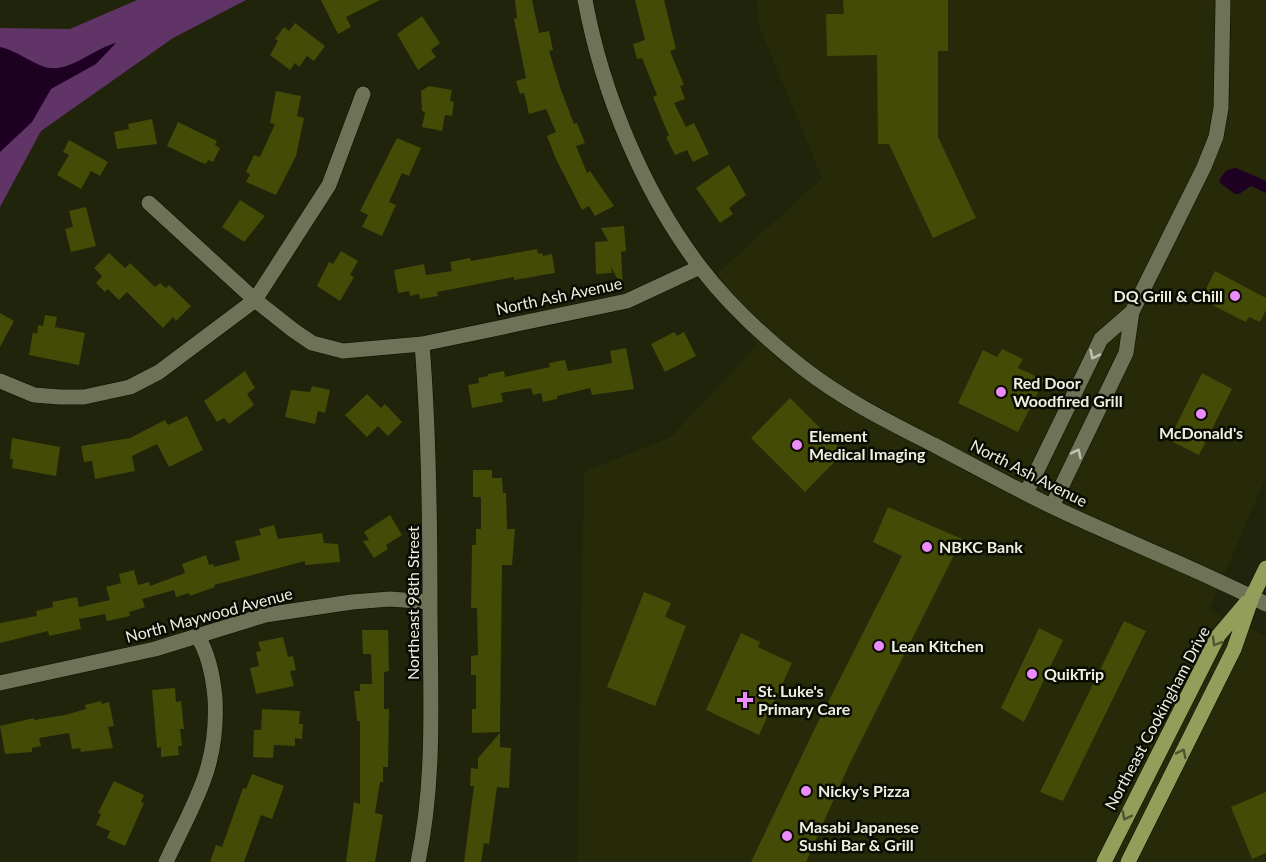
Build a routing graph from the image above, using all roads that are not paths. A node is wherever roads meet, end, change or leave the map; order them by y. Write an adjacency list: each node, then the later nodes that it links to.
1 (585, 0): 5 (street)
2 (1223, 0): 7 (street)
3 (363, 94): 6 (street)
4 (148, 203): 6 (street, North Ash Avenue)
5 (700, 267): 8 (street, North Ash Avenue); 10 (street, North Ash Avenue)
6 (255, 300): 8 (street, North Ash Avenue); 9 (street)
7 (1132, 312): 10 (street, one-way to 10); 11 (street, one-way to 7)
8 (422, 344): 14 (street, Northeast 98th Street)
9 (0, 381)
10 (1026, 493): 11 (street, North Ash Avenue)
11 (1052, 506): 13 (street, North Ash Avenue)
12 (1266, 568): 13 (main road, Northeast Cookingham Drive)
13 (1252, 597): 15 (street, North Ash Avenue); 20 (main road, Northeast Cookingham Drive, one-way to 20); 21 (main road, Northeast Cookingham Drive, one-way to 13)
14 (430, 602): 16 (street, North Maywood Avenue); 19 (street, Northeast 98th Street)
15 (1266, 604)
16 (198, 637): 17 (street, North Maywood Avenue); 18 (street)
17 (0, 683)
18 (166, 862)
19 (418, 862)
20 (1104, 862)
21 (1128, 862)

